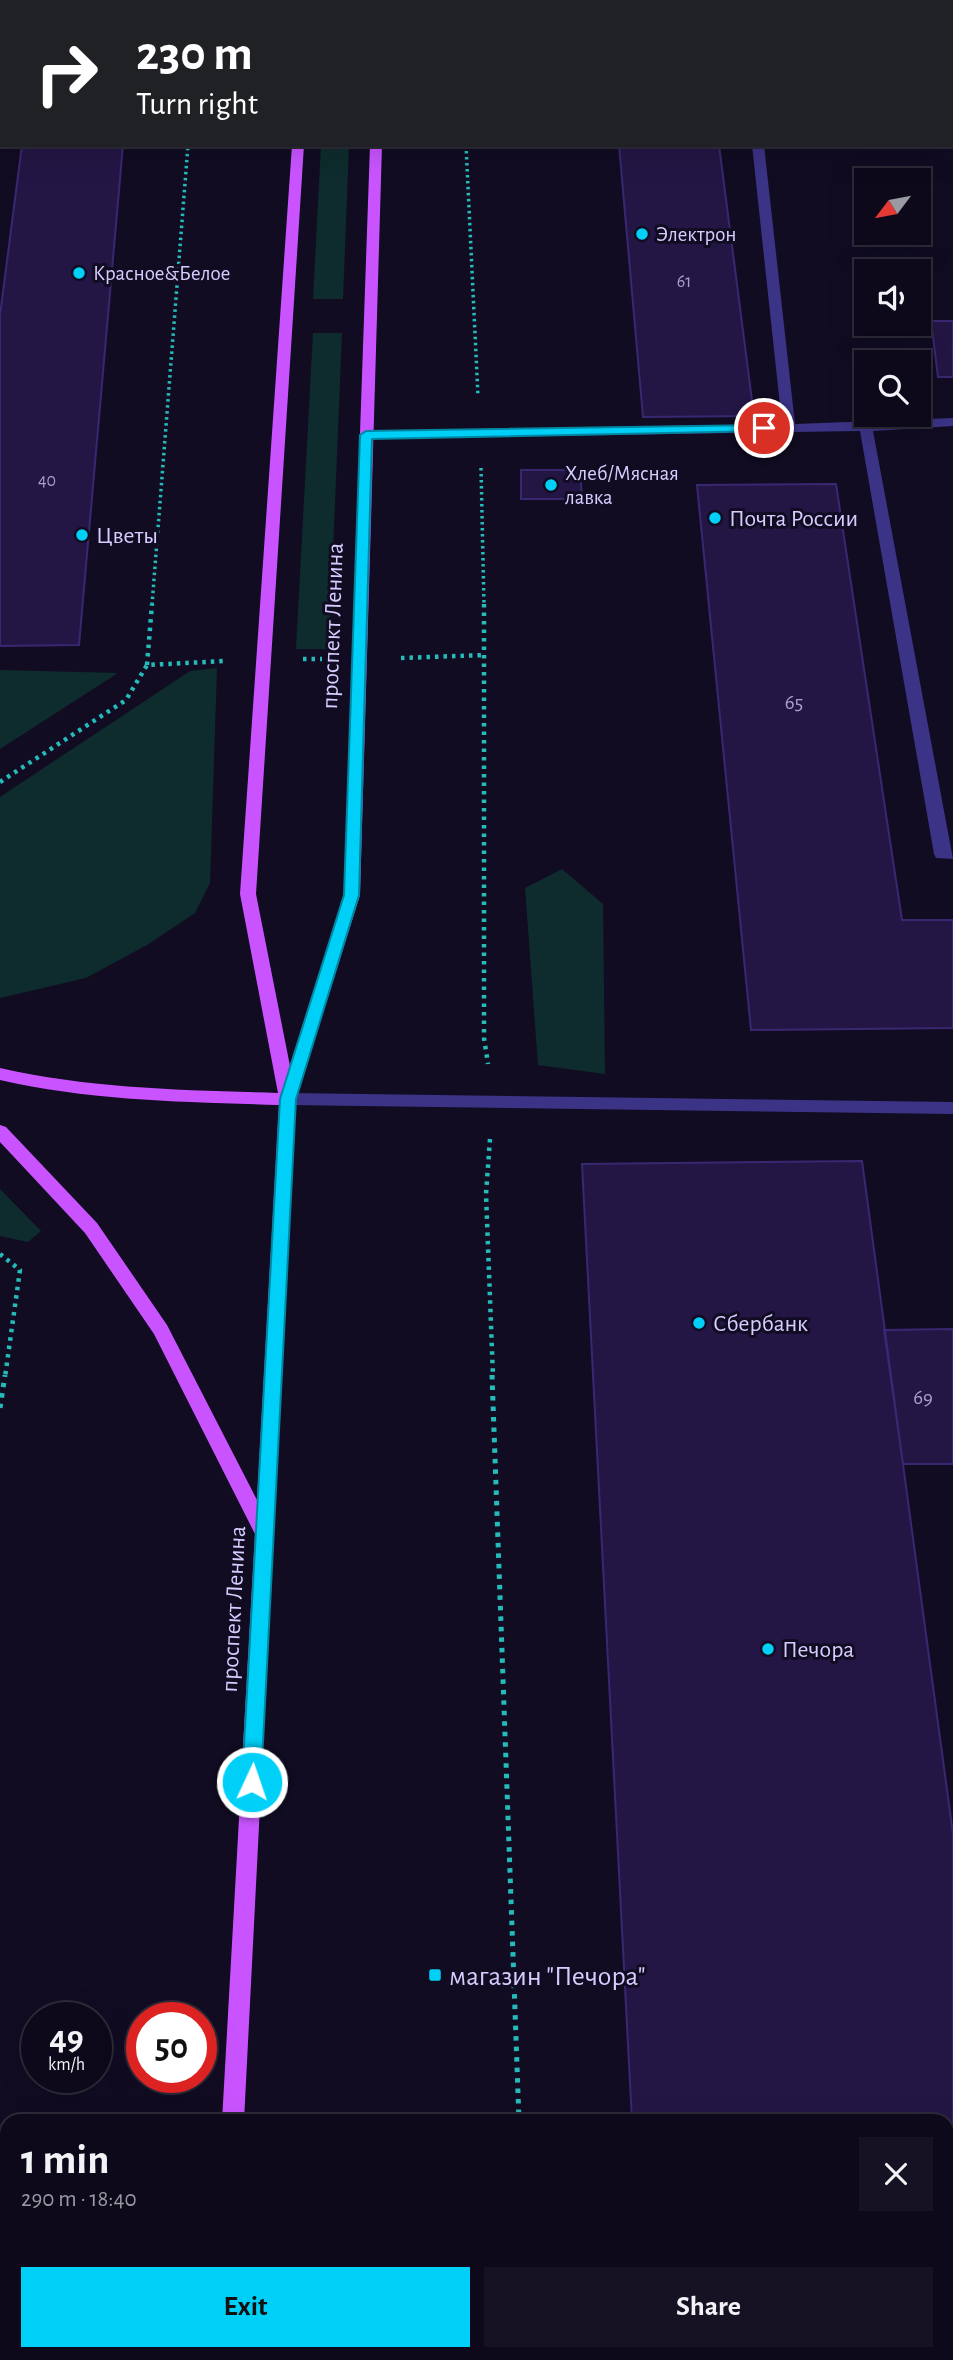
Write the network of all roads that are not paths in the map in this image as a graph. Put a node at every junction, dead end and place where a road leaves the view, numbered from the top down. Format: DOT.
graph roads {
  1 [pos="298,147"];
  2 [pos="376,147"];
  3 [pos="758,147"];
  4 [pos="953,422"];
  5 [pos="931,423"];
  6 [pos="866,427"];
  7 [pos="789,428"];
  8 [pos="366,435"];
  9 [pos="953,854"];
  10 [pos="0,1074"];
  11 [pos="288,1099"];
  12 [pos="953,1108"];
  13 [pos="0,1132"];
  14 [pos="265,1536"];
  15 [pos="233,2114"];
  1 -- 11 [label="main road, проспект Ленина"];
  2 -- 8 [label="main road, проспект Ленина"];
  3 -- 7 [label="lane"];
  4 -- 5 [label="lane"];
  6 -- 7 [label="lane"];
  6 -- 9 [label="lane"];
  7 -- 8 [label="lane"];
  8 -- 11 [label="main road, проспект Ленина"];
  10 -- 11 [label="main road"];
  11 -- 12 [label="lane"];
  11 -- 14 [label="main road, проспект Ленина"];
  13 -- 14 [label="main road"];
  14 -- 15 [label="main road, проспект Ленина"];
}
